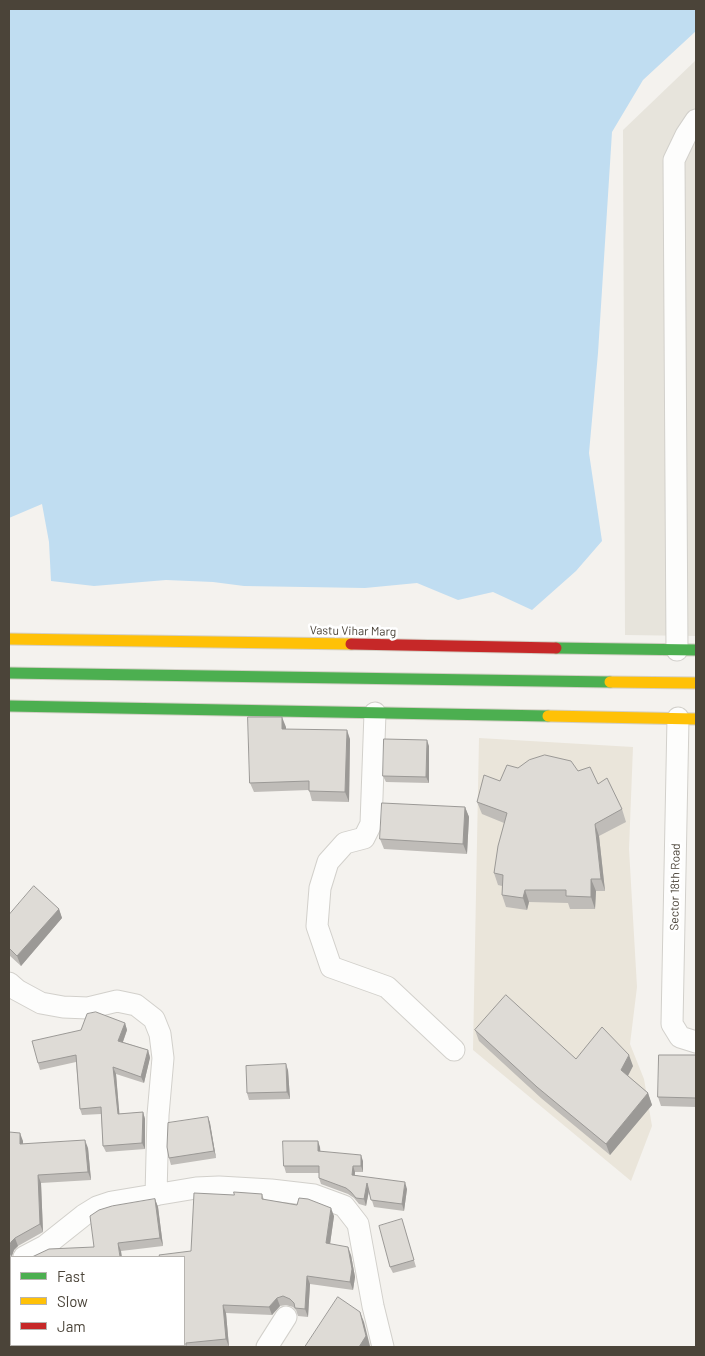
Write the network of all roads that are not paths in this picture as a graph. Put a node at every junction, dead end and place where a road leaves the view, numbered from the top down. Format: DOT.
graph roads {
  1 [pos="696,120"];
  2 [pos="9,639"];
  3 [pos="687,650"];
  4 [pos="9,673"];
  5 [pos="696,683"];
  6 [pos="9,706"];
  7 [pos="375,713"];
  8 [pos="687,718"];
  9 [pos="9,983"];
  10 [pos="696,1042"];
  11 [pos="454,1050"];
  12 [pos="156,1195"];
  13 [pos="26,1256"];
  14 [pos="286,1317"];
  15 [pos="267,1347"];
  16 [pos="383,1347"];
  1 -- 3 [label="street"];
  2 -- 3 [label="main road, Vastu Vihar Marg"];
  4 -- 5 [label="main road"];
  6 -- 7 [label="main road"];
  7 -- 8 [label="main road"];
  7 -- 11 [label="street"];
  8 -- 10 [label="street, Sector 18th Road"];
  9 -- 12 [label="street"];
  12 -- 13 [label="street"];
  12 -- 16 [label="street"];
  14 -- 15 [label="street"];
}
